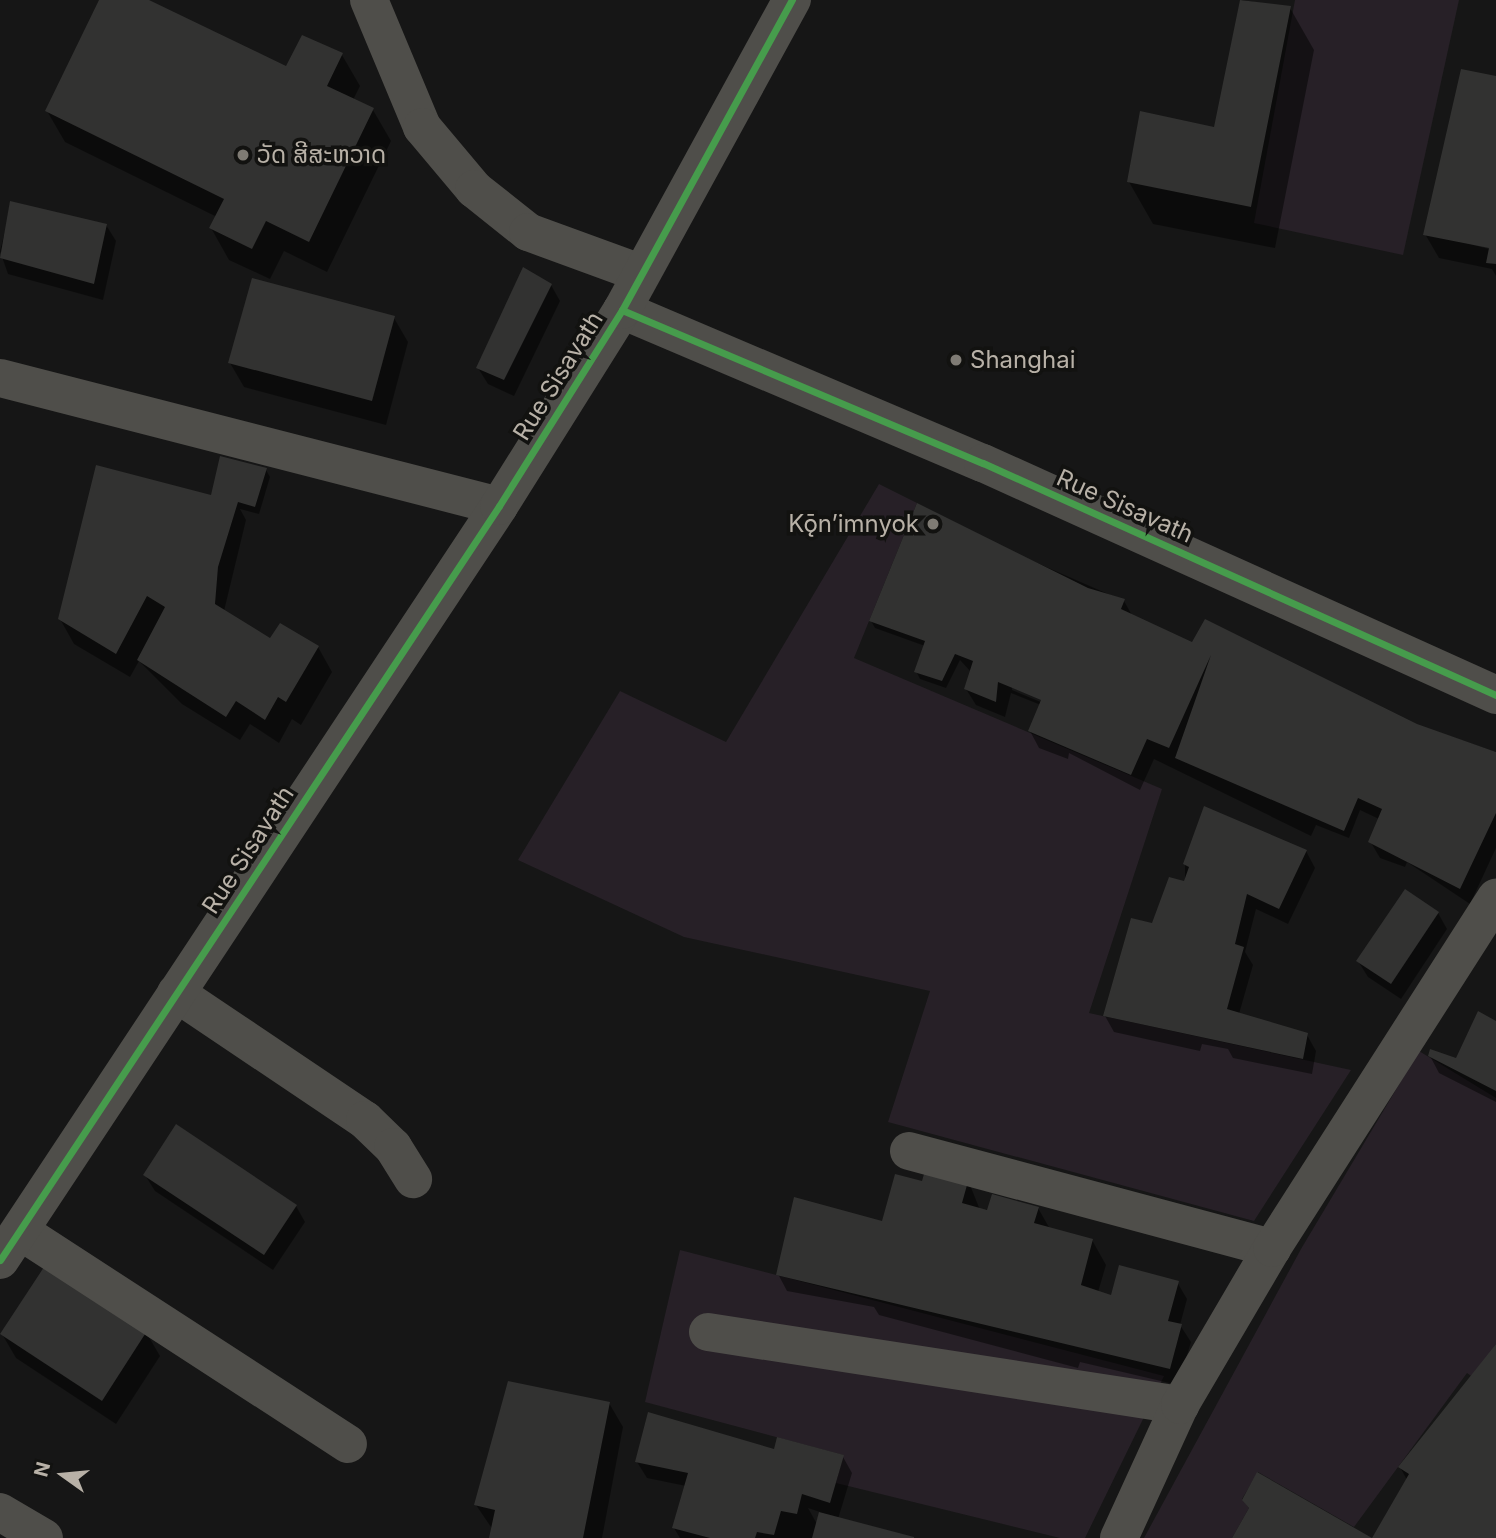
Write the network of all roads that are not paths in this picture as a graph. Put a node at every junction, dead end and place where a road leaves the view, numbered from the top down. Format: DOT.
graph roads {
  1 [pos="369,0"];
  2 [pos="792,0"];
  3 [pos="640,273"];
  4 [pos="622,310"];
  5 [pos="0,378"];
  6 [pos="499,506"];
  7 [pos="1496,695"];
  8 [pos="1496,898"];
  9 [pos="176,993"];
  10 [pos="909,1151"];
  11 [pos="413,1179"];
  12 [pos="10,1245"];
  13 [pos="1272,1248"];
  14 [pos="708,1332"];
  15 [pos="1180,1405"];
  16 [pos="348,1444"];
  17 [pos="0,1512"];
  18 [pos="44,1538"];
  19 [pos="1119,1538"];
  1 -- 3 [label="street"];
  2 -- 3 [label="street"];
  3 -- 4 [label="street"];
  4 -- 6 [label="street, Rue Sisavath"];
  4 -- 7 [label="street, Rue Sisavath"];
  5 -- 6 [label="street"];
  6 -- 9 [label="street, Rue Sisavath"];
  8 -- 13 [label="street"];
  9 -- 11 [label="street"];
  9 -- 12 [label="street, Rue Sisavath"];
  10 -- 13 [label="street"];
  12 -- 16 [label="street"];
  13 -- 15 [label="street"];
  14 -- 15 [label="street"];
  15 -- 19 [label="street"];
  17 -- 18 [label="street"];
}
